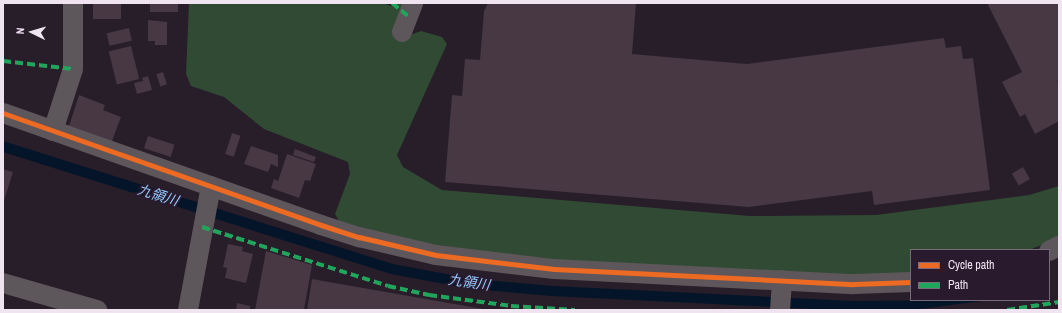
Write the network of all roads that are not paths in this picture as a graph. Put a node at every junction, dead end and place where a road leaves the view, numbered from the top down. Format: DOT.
graph roads {
  1 [pos="73,3"];
  2 [pos="413,3"];
  3 [pos="402,32"];
  4 [pos="3,113"];
  5 [pos="53,131"];
  6 [pos="207,203"];
  7 [pos="1059,246"];
  8 [pos="1050,250"];
  9 [pos="3,282"];
  10 [pos="910,282"];
  11 [pos="781,284"];
  12 [pos="96,310"];
  13 [pos="188,310"];
  14 [pos="780,310"];
  1 -- 5 [label="street"];
  2 -- 3 [label="street"];
  4 -- 5 [label="street"];
  5 -- 6 [label="street"];
  6 -- 11 [label="street"];
  6 -- 13 [label="street"];
  7 -- 8 [label="street"];
  9 -- 12 [label="street"];
  10 -- 11 [label="street"];
  11 -- 14 [label="street"];
}
